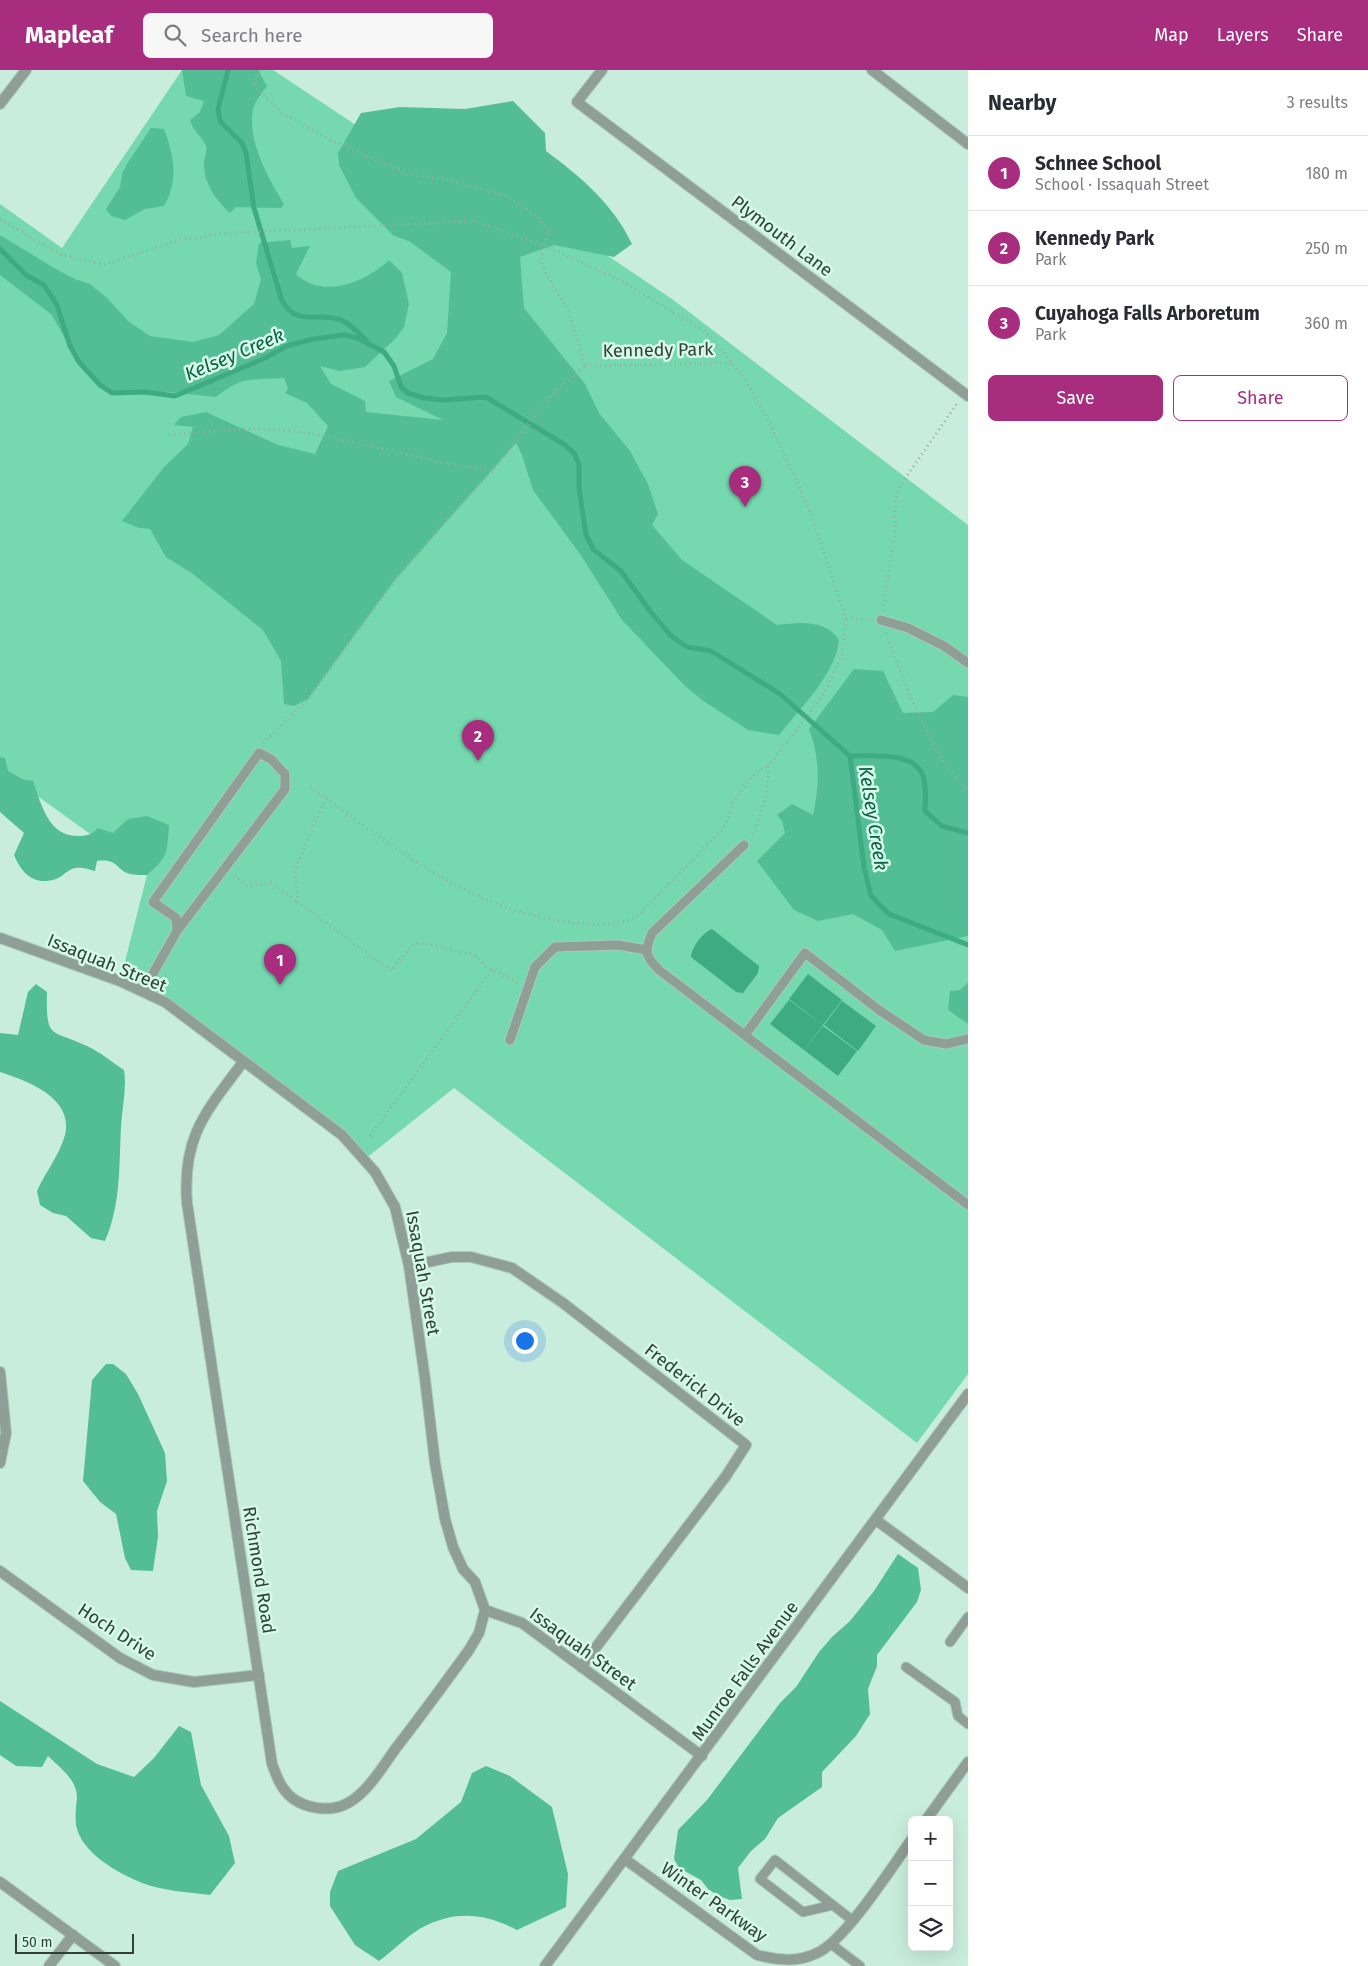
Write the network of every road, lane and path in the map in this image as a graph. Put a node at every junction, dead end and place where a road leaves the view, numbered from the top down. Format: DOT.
graph roads {
  1 [pos="26,70"];
  2 [pos="259,70"];
  3 [pos="602,70"];
  4 [pos="872,70"];
  5 [pos="0,104"];
  6 [pos="968,144"];
  7 [pos="0,219"];
  8 [pos="546,246"];
  9 [pos="732,363"];
  10 [pos="585,366"];
  11 [pos="966,395"];
  12 [pos="168,435"];
  13 [pos="493,471"];
  14 [pos="846,618"];
  15 [pos="881,620"];
  16 [pos="968,663"];
  17 [pos="259,753"];
  18 [pos="769,766"];
  19 [pos="310,787"];
  20 [pos="968,792"];
  21 [pos="326,798"];
  22 [pos="744,844"];
  23 [pos="228,884"];
  24 [pos="298,902"];
  25 [pos="177,931"];
  26 [pos="0,938"];
  27 [pos="647,950"];
  28 [pos="492,970"];
  29 [pos="528,987"];
  30 [pos="143,991"];
  31 [pos="745,1035"];
  32 [pos="968,1039"];
  33 [pos="510,1040"];
  34 [pos="243,1062"];
  35 [pos="370,1136"];
  36 [pos="968,1205"];
  37 [pos="409,1266"];
  38 [pos="0,1372"];
  39 [pos="968,1394"];
  40 [pos="0,1463"];
  41 [pos="876,1520"];
  42 [pos="0,1570"];
  43 [pos="968,1588"];
  44 [pos="485,1610"];
  45 [pos="968,1617"];
  46 [pos="950,1642"];
  47 [pos="581,1666"];
  48 [pos="906,1668"];
  49 [pos="259,1676"];
  50 [pos="968,1724"];
  51 [pos="702,1756"];
  52 [pos="968,1762"];
  53 [pos="929,1816"];
  54 [pos="908,1845"];
  55 [pos="626,1860"];
  56 [pos="0,1882"];
  57 [pos="833,1905"];
  58 [pos="852,1920"];
  59 [pos="73,1935"];
  60 [pos="831,1944"];
  61 [pos="50,1966"];
  62 [pos="115,1966"];
  63 [pos="545,1966"];
  64 [pos="860,1966"];
  1 -- 5 [label="street"];
  2 -- 8 [label="path"];
  3 -- 11 [label="street, Plymouth Lane"];
  4 -- 6 [label="street"];
  7 -- 8 [label="path"];
  8 -- 9 [label="path"];
  8 -- 10 [label="path"];
  9 -- 10 [label="path, Kennedy Park"];
  9 -- 14 [label="path"];
  10 -- 13 [label="path"];
  11 -- 15 [label="path"];
  12 -- 13 [label="path"];
  13 -- 17 [label="path"];
  14 -- 15 [label="path"];
  14 -- 18 [label="path"];
  15 -- 16 [label="lane"];
  15 -- 20 [label="path"];
  17 -- 25 [label="lane"];
  17 -- 25 [label="lane"];
  18 -- 21 [label="path"];
  18 -- 22 [label="path"];
  19 -- 21 [label="path"];
  21 -- 24 [label="path"];
  22 -- 27 [label="lane"];
  23 -- 24 [label="path"];
  24 -- 28 [label="path"];
  25 -- 30 [label="lane"];
  26 -- 30 [label="street, Issaquah Street"];
  27 -- 29 [label="lane"];
  27 -- 31 [label="lane"];
  28 -- 29 [label="path"];
  28 -- 35 [label="path"];
  29 -- 33 [label="lane"];
  30 -- 34 [label="street, Issaquah Street"];
  31 -- 32 [label="lane"];
  31 -- 36 [label="lane"];
  34 -- 37 [label="street, Issaquah Street"];
  34 -- 49 [label="street, Richmond Road"];
  37 -- 44 [label="street, Issaquah Street"];
  37 -- 47 [label="street, Frederick Drive"];
  38 -- 40 [label="street"];
  39 -- 41 [label="street, Munroe Falls Avenue"];
  41 -- 43 [label="street"];
  41 -- 51 [label="street, Munroe Falls Avenue"];
  42 -- 49 [label="street, Hoch Drive"];
  44 -- 47 [label="street, Issaquah Street"];
  44 -- 49 [label="street, Richmond Road"];
  45 -- 46 [label="lane"];
  47 -- 51 [label="street, Issaquah Street"];
  48 -- 50 [label="lane"];
  51 -- 55 [label="street, Munroe Falls Avenue"];
  52 -- 53 [label="street"];
  54 -- 58 [label="street, Winter Parkway"];
  55 -- 60 [label="street, Winter Parkway"];
  55 -- 63 [label="street, Munroe Falls Avenue"];
  56 -- 59 [label="street"];
  57 -- 57 [label="lane"];
  57 -- 58 [label="lane"];
  58 -- 60 [label="street, Winter Parkway"];
  59 -- 61 [label="street"];
  59 -- 62 [label="street"];
  60 -- 64 [label="lane"];
}
